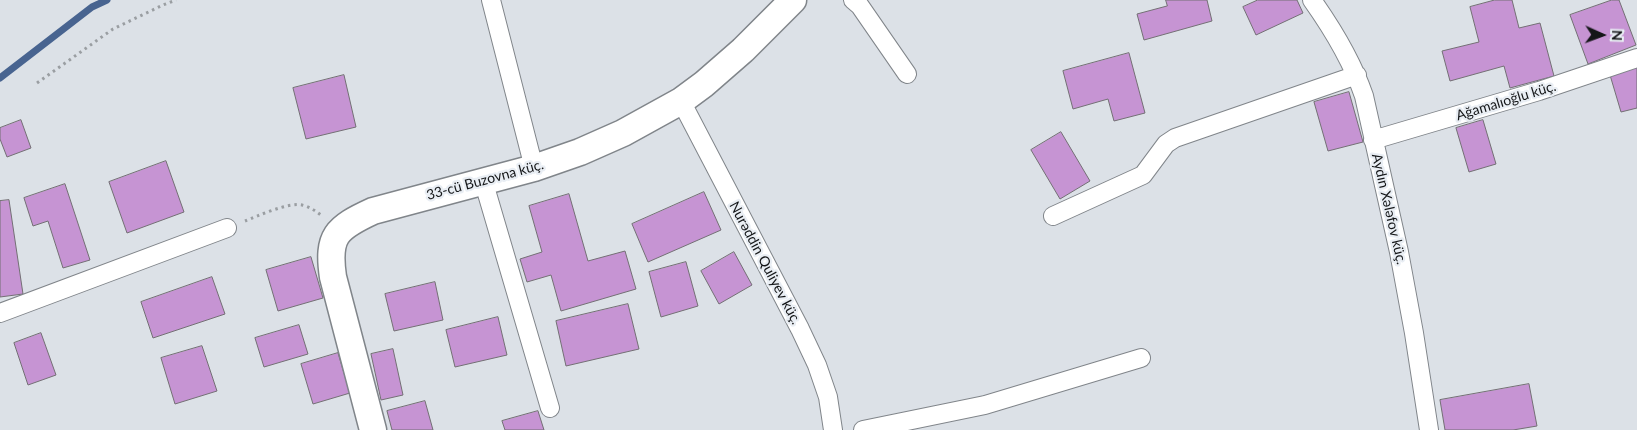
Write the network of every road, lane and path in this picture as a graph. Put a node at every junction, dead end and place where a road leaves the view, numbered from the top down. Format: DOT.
graph roads {
  1 [pos="176,0"];
  2 [pos="491,0"];
  3 [pos="793,0"];
  4 [pos="853,0"];
  5 [pos="1312,0"];
  6 [pos="1637,58"];
  7 [pos="907,74"];
  8 [pos="1357,75"];
  9 [pos="37,84"];
  10 [pos="681,101"];
  11 [pos="1373,140"];
  12 [pos="534,168"];
  13 [pos="483,180"];
  14 [pos="1052,216"];
  15 [pos="226,228"];
  16 [pos="340,231"];
  17 [pos="0,313"];
  18 [pos="1141,358"];
  19 [pos="550,408"];
  20 [pos="373,430"];
  21 [pos="833,430"];
  22 [pos="863,430"];
  23 [pos="1428,430"];
  1 -- 9 [label="path"];
  2 -- 12 [label="street"];
  3 -- 10 [label="street, 33-cü Buzovna küç."];
  4 -- 7 [label="street"];
  5 -- 8 [label="street, Aydın Xələfov küç."];
  6 -- 11 [label="street, Ağamalıoğlu küç."];
  8 -- 11 [label="street, Aydın Xələfov küç."];
  8 -- 14 [label="street"];
  10 -- 12 [label="street, 33-cü Buzovna küç."];
  10 -- 21 [label="street, Nurəddin Quliyev küç."];
  11 -- 23 [label="street, Aydın Xələfov küç."];
  12 -- 13 [label="street, 33-cü Buzovna küç."];
  13 -- 16 [label="street, 33-cü Buzovna küç."];
  13 -- 19 [label="street"];
  15 -- 16 [label="path"];
  15 -- 17 [label="street"];
  16 -- 20 [label="street"];
  18 -- 22 [label="street"];
}
